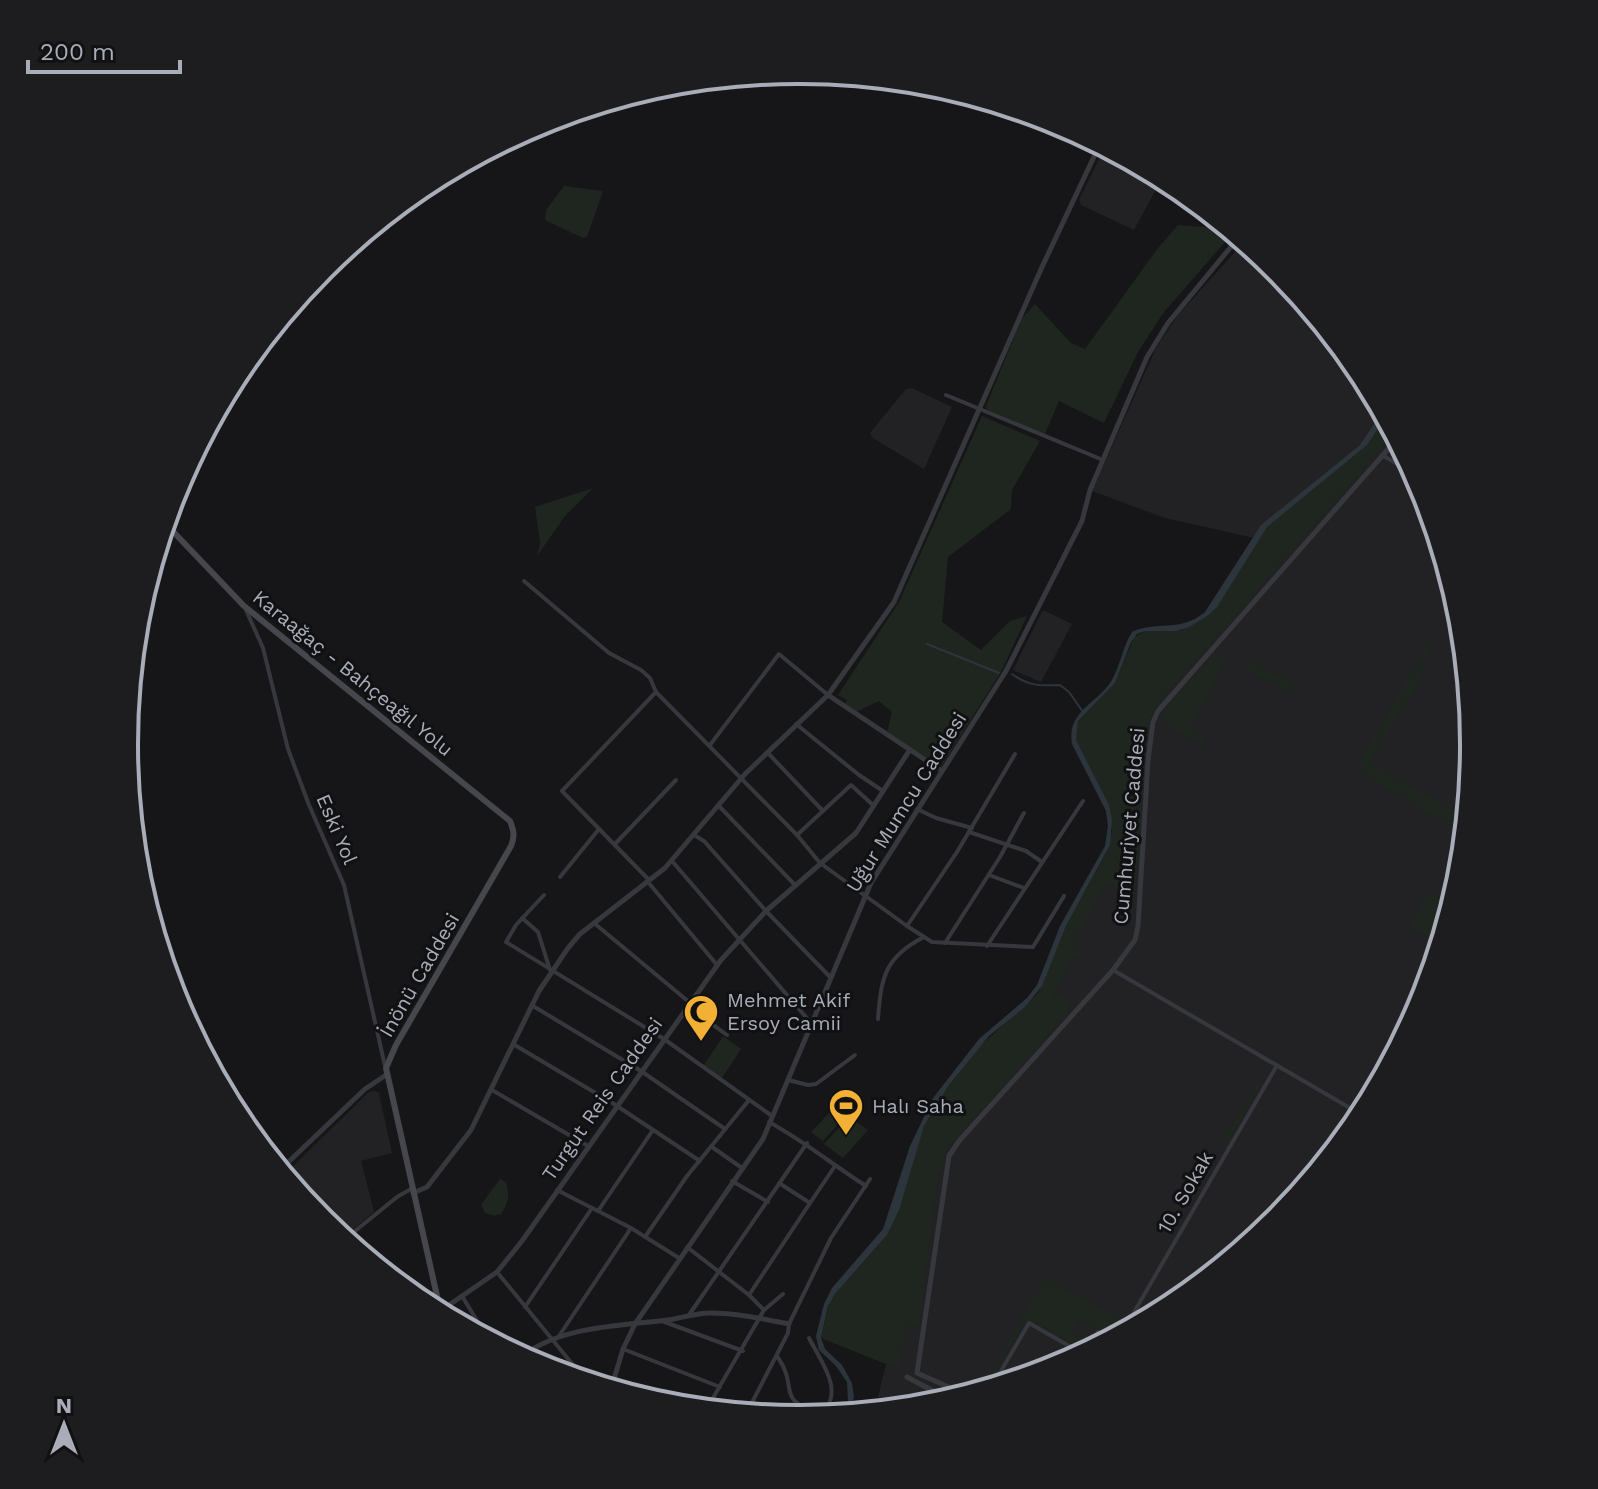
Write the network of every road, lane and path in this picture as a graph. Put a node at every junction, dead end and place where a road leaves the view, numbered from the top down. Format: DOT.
graph roads {
  1 [pos="1095,154"];
  2 [pos="1232,246"];
  3 [pos="946,395"];
  4 [pos="978,409"];
  5 [pos="1389,448"];
  6 [pos="1382,455"];
  7 [pos="1103,460"];
  8 [pos="1396,464"];
  9 [pos="174,532"];
  10 [pos="524,581"];
  11 [pos="244,606"];
  12 [pos="656,692"];
  13 [pos="828,695"];
  14 [pos="796,724"];
  15 [pos="709,746"];
  16 [pos="909,751"];
  17 [pos="767,752"];
  18 [pos="1015,754"];
  19 [pos="942,771"];
  20 [pos="741,778"];
  21 [pos="676,780"];
  22 [pos="883,791"];
  23 [pos="1083,801"];
  24 [pos="718,805"];
  25 [pos="874,806"];
  26 [pos="917,809"];
  27 [pos="823,811"];
  28 [pos="1024,813"];
  29 [pos="599,828"];
  30 [pos="970,830"];
  31 [pos="694,835"];
  32 [pos="797,835"];
  33 [pos="1006,843"];
  34 [pos="615,844"];
  35 [pos="511,846"];
  36 [pos="672,861"];
  37 [pos="1042,862"];
  38 [pos="820,863"];
  39 [pos="989,875"];
  40 [pos="560,877"];
  41 [pos="649,882"];
  42 [pos="795,885"];
  43 [pos="1025,888"];
  44 [pos="866,894"];
  45 [pos="544,895"];
  46 [pos="1064,896"];
  47 [pos="766,911"];
  48 [pos="522,918"];
  49 [pos="594,923"];
  50 [pos="907,926"];
  51 [pos="924,937"];
  52 [pos="740,939"];
  53 [pos="945,943"];
  54 [pos="987,946"];
  55 [pos="717,965"];
  56 [pos="1113,970"];
  57 [pos="551,972"];
  58 [pos="831,978"];
  59 [pos="688,1004"];
  60 [pos="533,1006"];
  61 [pos="878,1019"];
  62 [pos="812,1024"];
  63 [pos="727,1035"];
  64 [pos="664,1039"];
  65 [pos="513,1044"];
  66 [pos="855,1055"];
  67 [pos="1276,1067"];
  68 [pos="641,1071"];
  69 [pos="386,1072"];
  70 [pos="788,1080"];
  71 [pos="492,1090"];
  72 [pos="749,1100"];
  73 [pos="617,1105"];
  74 [pos="1350,1108"];
  75 [pos="771,1119"];
  76 [pos="725,1129"];
  77 [pos="653,1130"];
  78 [pos="807,1143"];
  79 [pos="588,1146"];
  80 [pos="712,1147"];
  81 [pos="700,1161"];
  82 [pos="288,1163"];
  83 [pos="835,1166"];
  84 [pos="742,1168"];
  85 [pos="870,1179"];
  86 [pos="732,1181"];
  87 [pos="779,1183"];
  88 [pos="866,1186"];
  89 [pos="557,1190"];
  90 [pos="412,1191"];
  91 [pos="768,1202"];
  92 [pos="810,1203"];
  93 [pos="595,1209"];
  94 [pos="631,1228"];
  95 [pos="354,1232"];
  96 [pos="645,1237"];
  97 [pos="687,1247"];
  98 [pos="679,1258"];
  99 [pos="719,1270"];
  100 [pos="497,1272"];
  101 [pos="783,1294"];
  102 [pos="749,1295"];
  103 [pos="462,1296"];
  104 [pos="437,1297"];
  105 [pos="451,1306"];
  106 [pos="525,1307"];
  107 [pos="764,1310"];
  108 [pos="689,1315"];
  109 [pos="1133,1315"];
  110 [pos="759,1319"];
  111 [pos="477,1321"];
  112 [pos="660,1321"];
  113 [pos="635,1324"];
  114 [pos="789,1324"];
  115 [pos="558,1338"];
  116 [pos="809,1338"];
  117 [pos="551,1341"];
  118 [pos="1072,1346"];
  119 [pos="623,1349"];
  120 [pos="535,1350"];
  121 [pos="743,1351"];
  122 [pos="777,1356"];
  123 [pos="571,1364"];
  124 [pos="1000,1373"];
  125 [pos="907,1377"];
  126 [pos="615,1378"];
  127 [pos="720,1387"];
  128 [pos="949,1387"];
  129 [pos="933,1391"];
  130 [pos="713,1399"];
  131 [pos="752,1403"];
  132 [pos="829,1404"];
  133 [pos="798,1405"];
  1 -- 4 [label="street"];
  2 -- 7 [label="street, Uğur Mumcu Caddesi"];
  3 -- 4 [label="street"];
  4 -- 7 [label="street"];
  4 -- 13 [label="street"];
  5 -- 6 [label="street, Cumhuriyet Caddesi"];
  6 -- 8 [label="street"];
  6 -- 56 [label="street, Cumhuriyet Caddesi"];
  7 -- 19 [label="street, Uğur Mumcu Caddesi"];
  9 -- 11 [label="main road, Karaağaç - Bahçeağıl Yolu"];
  10 -- 12 [label="street"];
  11 -- 35 [label="main road, Karaağaç - Bahçeağıl Yolu"];
  11 -- 69 [label="street, Eski Yol"];
  12 -- 15 [label="street"];
  12 -- 29 [label="street"];
  13 -- 14 [label="street"];
  13 -- 15 [label="street"];
  13 -- 16 [label="street"];
  14 -- 17 [label="street"];
  14 -- 22 [label="street"];
  15 -- 20 [label="street"];
  16 -- 19 [label="street"];
  16 -- 22 [label="street, Turgut Reis Caddesi"];
  17 -- 20 [label="street"];
  17 -- 27 [label="street"];
  18 -- 30 [label="street"];
  19 -- 26 [label="street, Uğur Mumcu Caddesi"];
  20 -- 24 [label="street"];
  20 -- 32 [label="street"];
  21 -- 34 [label="street"];
  22 -- 25 [label="street, Turgut Reis Caddesi"];
  23 -- 37 [label="street"];
  24 -- 31 [label="street"];
  24 -- 42 [label="street"];
  25 -- 27 [label="street"];
  25 -- 38 [label="street, Turgut Reis Caddesi"];
  26 -- 30 [label="street"];
  26 -- 44 [label="street, Uğur Mumcu Caddesi"];
  27 -- 32 [label="street"];
  28 -- 33 [label="street"];
  29 -- 34 [label="street"];
  29 -- 40 [label="street"];
  30 -- 33 [label="street"];
  30 -- 50 [label="street"];
  31 -- 36 [label="street"];
  31 -- 47 [label="street"];
  32 -- 38 [label="street"];
  33 -- 37 [label="street"];
  33 -- 39 [label="street"];
  34 -- 41 [label="street"];
  35 -- 69 [label="main road, İnönü Caddesi"];
  36 -- 41 [label="street"];
  36 -- 52 [label="street"];
  37 -- 43 [label="street"];
  38 -- 42 [label="street, Turgut Reis Caddesi"];
  38 -- 44 [label="street"];
  39 -- 43 [label="street"];
  39 -- 53 [label="street"];
  41 -- 49 [label="street"];
  41 -- 55 [label="street"];
  42 -- 47 [label="street, Turgut Reis Caddesi"];
  43 -- 54 [label="street"];
  44 -- 50 [label="street"];
  44 -- 58 [label="street, Uğur Mumcu Caddesi"];
  45 -- 48 [label="street"];
  46 -- 54 [label="street"];
  47 -- 52 [label="street, Turgut Reis Caddesi"];
  47 -- 58 [label="street"];
  48 -- 57 [label="street"];
  48 -- 57 [label="street"];
  49 -- 57 [label="street"];
  49 -- 59 [label="street"];
  50 -- 51 [label="street"];
  51 -- 53 [label="street"];
  51 -- 61 [label="street"];
  52 -- 55 [label="street, Turgut Reis Caddesi"];
  52 -- 62 [label="street"];
  53 -- 54 [label="street"];
  55 -- 59 [label="street, Turgut Reis Caddesi"];
  56 -- 67 [label="street"];
  56 -- 128 [label="street, Cumhuriyet Caddesi"];
  57 -- 60 [label="street"];
  57 -- 64 [label="street"];
  58 -- 62 [label="street, Uğur Mumcu Caddesi"];
  59 -- 63 [label="street"];
  59 -- 64 [label="street, Turgut Reis Caddesi"];
  60 -- 65 [label="street"];
  60 -- 68 [label="street"];
  62 -- 70 [label="street, Uğur Mumcu Caddesi"];
  64 -- 68 [label="street, Turgut Reis Caddesi"];
  64 -- 72 [label="street"];
  65 -- 71 [label="street"];
  65 -- 73 [label="street"];
  66 -- 70 [label="street"];
  67 -- 74 [label="street"];
  67 -- 109 [label="street, 10. Sokak"];
  68 -- 73 [label="street, Turgut Reis Caddesi"];
  68 -- 76 [label="street"];
  69 -- 82 [label="street"];
  69 -- 90 [label="main road"];
  70 -- 75 [label="street, Uğur Mumcu Caddesi"];
  71 -- 79 [label="street"];
  71 -- 90 [label="street"];
  72 -- 75 [label="street"];
  72 -- 76 [label="street"];
  73 -- 77 [label="street"];
  73 -- 79 [label="street, Turgut Reis Caddesi"];
  75 -- 78 [label="street"];
  75 -- 84 [label="street, Uğur Mumcu Caddesi"];
  76 -- 80 [label="street"];
  77 -- 81 [label="street"];
  77 -- 93 [label="street"];
  78 -- 83 [label="street"];
  78 -- 87 [label="street"];
  79 -- 89 [label="street, Turgut Reis Caddesi"];
  80 -- 81 [label="street"];
  80 -- 84 [label="street"];
  81 -- 96 [label="street"];
  83 -- 88 [label="street"];
  83 -- 92 [label="street"];
  84 -- 86 [label="street, Uğur Mumcu Caddesi"];
  85 -- 88 [label="street"];
  86 -- 91 [label="street"];
  86 -- 97 [label="street, Uğur Mumcu Caddesi"];
  87 -- 91 [label="street"];
  87 -- 92 [label="street"];
  88 -- 114 [label="street"];
  89 -- 93 [label="street"];
  89 -- 100 [label="street, Turgut Reis Caddesi"];
  90 -- 95 [label="street"];
  90 -- 104 [label="main road"];
  91 -- 99 [label="street"];
  92 -- 102 [label="street"];
  93 -- 94 [label="street"];
  93 -- 106 [label="street"];
  94 -- 96 [label="street"];
  94 -- 115 [label="street"];
  96 -- 98 [label="street"];
  97 -- 98 [label="street, Uğur Mumcu Caddesi"];
  97 -- 99 [label="street"];
  98 -- 113 [label="street, Uğur Mumcu Caddesi"];
  99 -- 102 [label="street"];
  99 -- 108 [label="street"];
  100 -- 103 [label="street, Turgut Reis Caddesi"];
  100 -- 106 [label="street"];
  101 -- 107 [label="street"];
  102 -- 107 [label="street"];
  103 -- 105 [label="street, Turgut Reis Caddesi"];
  103 -- 111 [label="street"];
  106 -- 117 [label="street"];
  107 -- 110 [label="street"];
  108 -- 110 [label="street"];
  108 -- 112 [label="street"];
  110 -- 114 [label="street"];
  110 -- 121 [label="street"];
  112 -- 113 [label="street"];
  112 -- 121 [label="street"];
  113 -- 115 [label="street"];
  113 -- 119 [label="street, Uğur Mumcu Caddesi"];
  114 -- 122 [label="street"];
  115 -- 117 [label="street"];
  116 -- 132 [label="street"];
  117 -- 120 [label="street"];
  117 -- 123 [label="street"];
  118 -- 124 [label="street"];
  119 -- 126 [label="street, Uğur Mumcu Caddesi"];
  119 -- 127 [label="street"];
  121 -- 127 [label="street"];
  122 -- 131 [label="street"];
  122 -- 133 [label="street"];
  125 -- 129 [label="street"];
  127 -- 130 [label="street"];
}
